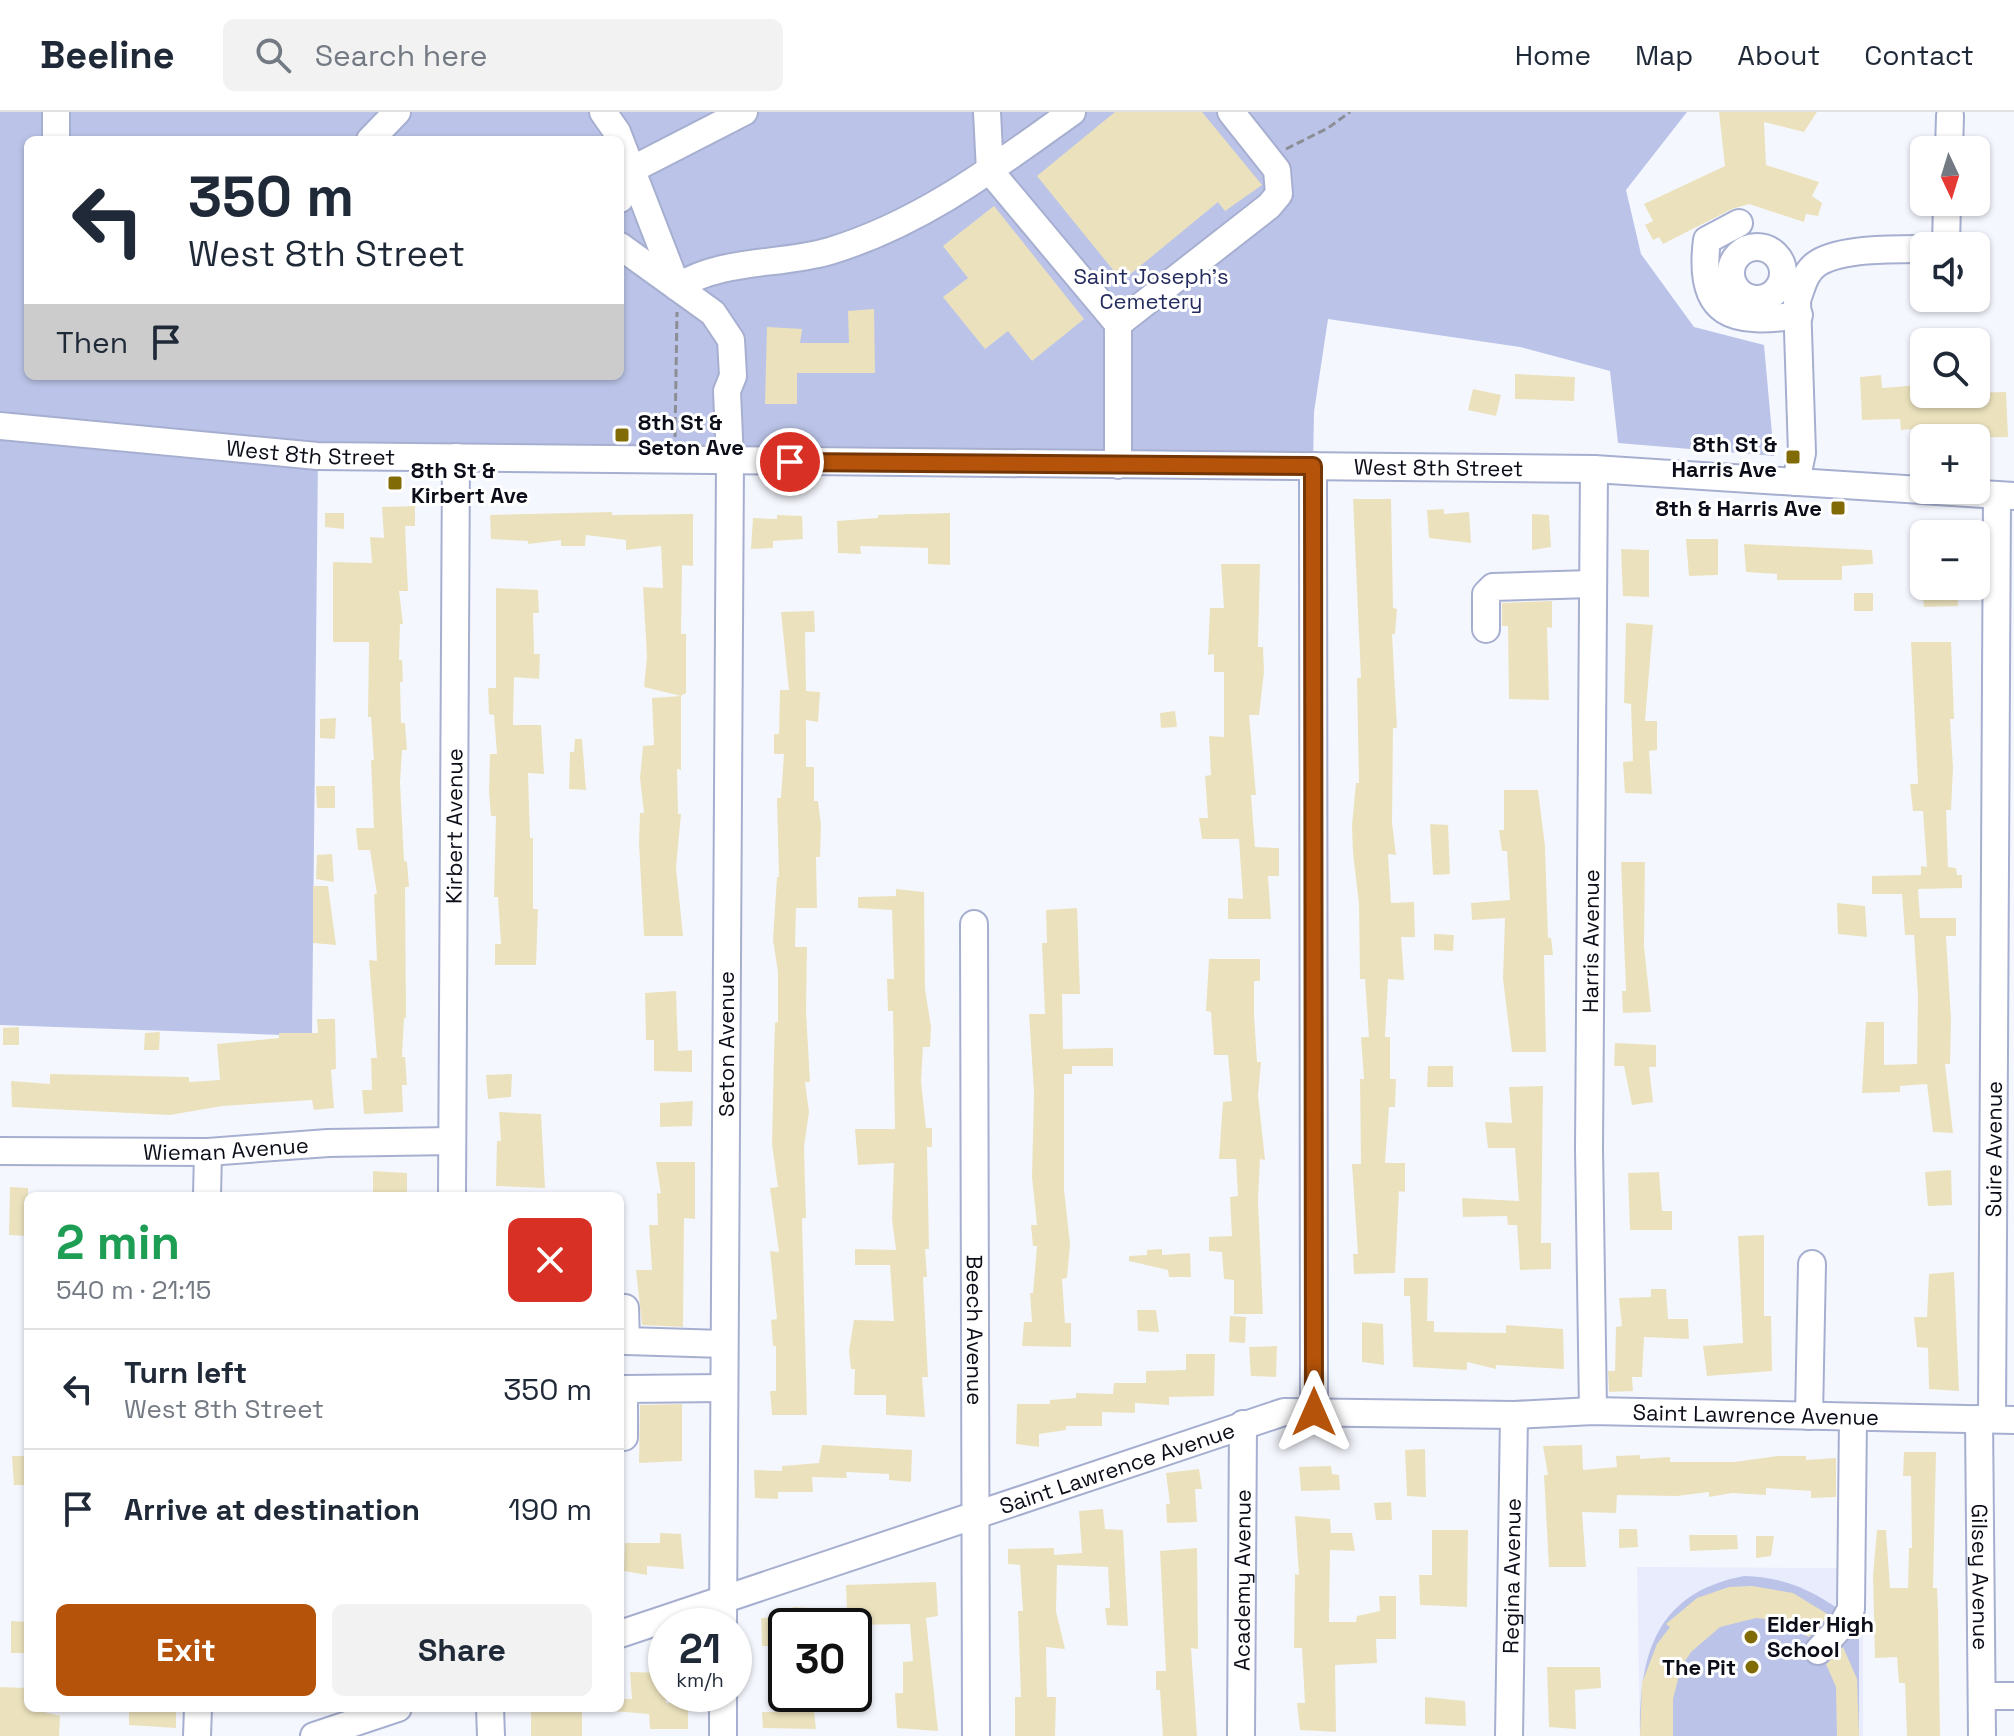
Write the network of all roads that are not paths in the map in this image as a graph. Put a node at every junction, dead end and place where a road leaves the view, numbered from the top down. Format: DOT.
graph roads {
  1 [pos="56,112"];
  2 [pos="397,112"];
  3 [pos="603,112"];
  4 [pos="744,112"];
  5 [pos="987,112"];
  6 [pos="1072,112"];
  7 [pos="1231,112"];
  8 [pos="1950,116"];
  9 [pos="56,136"];
  10 [pos="374,136"];
  11 [pos="618,136"];
  12 [pos="1949,136"];
  13 [pos="624,151"];
  14 [pos="631,170"];
  15 [pos="990,171"];
  16 [pos="624,188"];
  17 [pos="1739,223"];
  18 [pos="624,249"];
  19 [pos="1910,249"];
  20 [pos="677,287"];
  21 [pos="1792,299"];
  22 [pos="1118,324"];
  23 [pos="0,426"];
  24 [pos="456,457"];
  25 [pos="730,461"];
  26 [pos="1118,465"];
  27 [pos="1313,466"];
  28 [pos="1594,469"];
  29 [pos="1796,482"];
  30 [pos="2006,496"];
  31 [pos="1592,584"];
  32 [pos="1486,629"];
  33 [pos="974,924"];
  34 [pos="452,1141"];
  35 [pos="0,1151"];
  36 [pos="208,1152"];
  37 [pos="207,1192"];
  38 [pos="452,1192"];
  39 [pos="1812,1264"];
  40 [pos="625,1308"];
  41 [pos="724,1344"];
  42 [pos="724,1388"];
  43 [pos="1593,1411"];
  44 [pos="1314,1412"];
  45 [pos="1514,1415"];
  46 [pos="1809,1416"];
  47 [pos="1853,1417"];
  48 [pos="1995,1419"];
  49 [pos="1243,1424"];
  50 [pos="624,1437"];
  51 [pos="976,1513"];
  52 [pos="723,1600"];
  53 [pos="723,1608"];
  54 [pos="624,1633"];
  55 [pos="1818,1651"];
  56 [pos="1982,1696"];
  57 [pos="2014,1696"];
  58 [pos="198,1712"];
  59 [pos="386,1712"];
  60 [pos="490,1712"];
  61 [pos="723,1712"];
  62 [pos="197,1736"];
  63 [pos="314,1736"];
  64 [pos="491,1736"];
  65 [pos="723,1736"];
  66 [pos="976,1736"];
  67 [pos="1241,1736"];
  68 [pos="1509,1736"];
  69 [pos="1982,1736"];
  1 -- 9 [label="street"];
  2 -- 10 [label="street"];
  3 -- 11 [label="street"];
  4 -- 14 [label="street"];
  5 -- 15 [label="street"];
  6 -- 15 [label="street"];
  7 -- 22 [label="street"];
  8 -- 12 [label="street"];
  13 -- 14 [label="street"];
  14 -- 16 [label="street"];
  14 -- 20 [label="street"];
  15 -- 20 [label="street"];
  15 -- 22 [label="street"];
  17 -- 21 [label="street"];
  18 -- 20 [label="street"];
  19 -- 21 [label="street"];
  20 -- 25 [label="street, Seton Avenue"];
  21 -- 29 [label="street"];
  22 -- 26 [label="street"];
  23 -- 24 [label="street, West 8th Street"];
  24 -- 25 [label="street, West 8th Street"];
  24 -- 34 [label="street, Kirbert Avenue"];
  25 -- 26 [label="street, West 8th Street"];
  25 -- 41 [label="street, Seton Avenue"];
  26 -- 27 [label="street, West 8th Street"];
  27 -- 28 [label="street, West 8th Street"];
  27 -- 44 [label="street"];
  28 -- 29 [label="street, West 8th Street"];
  28 -- 31 [label="street, Harris Avenue"];
  29 -- 30 [label="street, West 8th Street"];
  30 -- 48 [label="street, Suire Avenue"];
  31 -- 32 [label="street"];
  31 -- 43 [label="street, Harris Avenue"];
  33 -- 51 [label="street, Beech Avenue"];
  34 -- 36 [label="street, Wieman Avenue"];
  34 -- 38 [label="street, Kirbert Avenue"];
  35 -- 36 [label="street, Wieman Avenue"];
  36 -- 37 [label="street"];
  39 -- 46 [label="street"];
  40 -- 41 [label="street"];
  41 -- 42 [label="street, Seton Avenue"];
  42 -- 50 [label="street"];
  42 -- 52 [label="street, Seton Avenue"];
  43 -- 45 [label="street, Saint Lawrence Avenue"];
  43 -- 46 [label="street, Saint Lawrence Avenue"];
  44 -- 45 [label="street, Saint Lawrence Avenue"];
  44 -- 49 [label="street, Saint Lawrence Avenue"];
  45 -- 68 [label="street, Regina Avenue"];
  46 -- 47 [label="street, Saint Lawrence Avenue"];
  47 -- 48 [label="street, Saint Lawrence Avenue"];
  47 -- 55 [label="street"];
  48 -- 56 [label="street, Gilsey Avenue"];
  49 -- 51 [label="street, Saint Lawrence Avenue"];
  49 -- 67 [label="street, Academy Avenue"];
  51 -- 52 [label="street, Saint Lawrence Avenue"];
  51 -- 66 [label="street, Beech Avenue"];
  52 -- 53 [label="street, Seton Avenue"];
  52 -- 54 [label="street, Saint Lawrence Avenue"];
  56 -- 57 [label="street"];
  56 -- 69 [label="street, Gilsey Avenue"];
  58 -- 62 [label="street"];
  59 -- 63 [label="street"];
  60 -- 64 [label="street"];
  61 -- 65 [label="street"];
}
